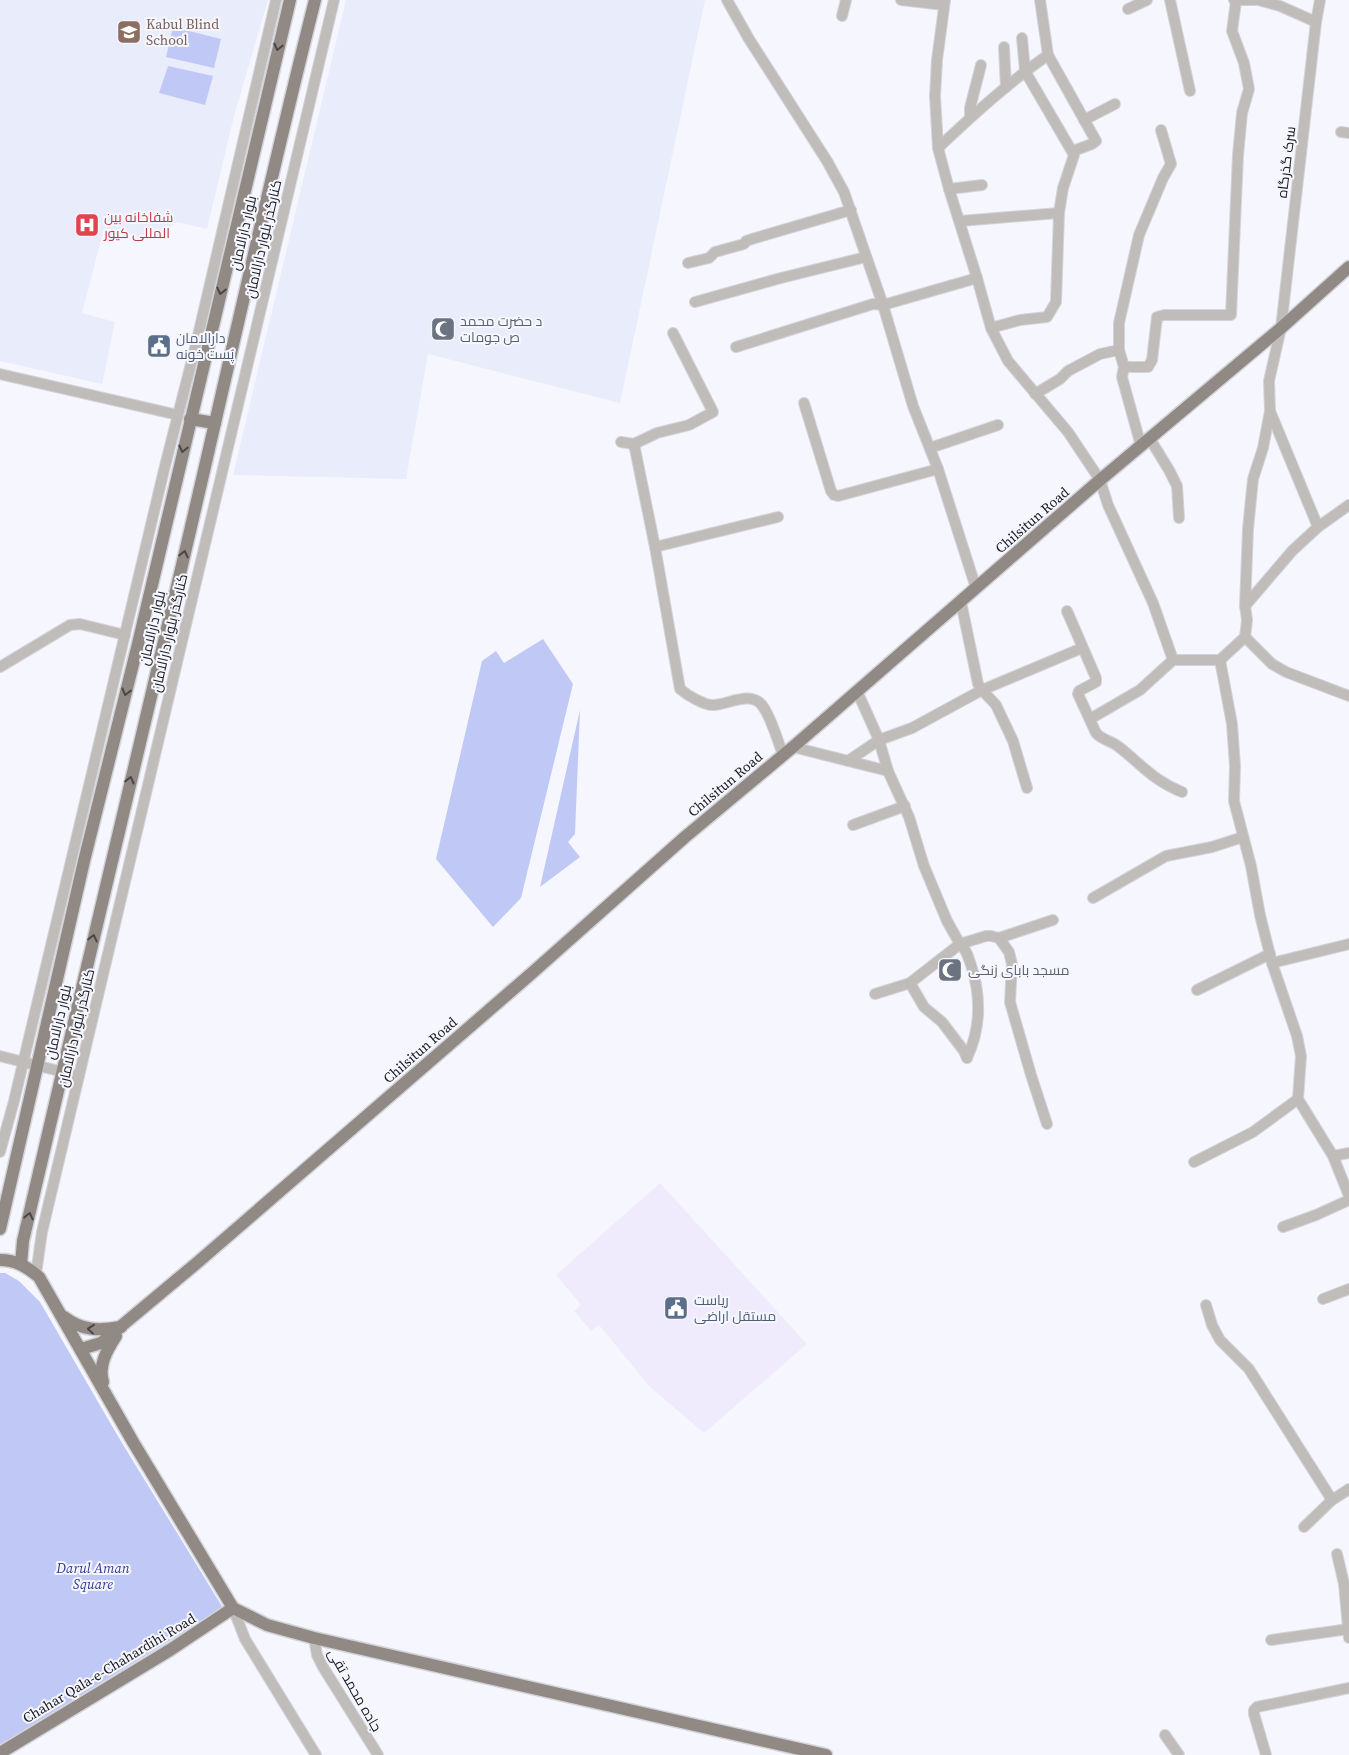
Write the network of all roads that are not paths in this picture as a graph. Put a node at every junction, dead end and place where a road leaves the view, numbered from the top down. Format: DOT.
graph roads {
  1 [pos="276,0"];
  2 [pos="290,0"];
  3 [pos="315,0"];
  4 [pos="334,0"];
  5 [pos="727,0"];
  6 [pos="846,0"];
  7 [pos="901,0"];
  8 [pos="1040,0"];
  9 [pos="1147,0"];
  10 [pos="1170,0"];
  11 [pos="1235,0"];
  12 [pos="1256,0"];
  13 [pos="1320,0"];
  14 [pos="944,3"];
  15 [pos="1280,3"];
  16 [pos="1128,9"];
  17 [pos="842,16"];
  18 [pos="1316,22"];
  19 [pos="1022,38"];
  20 [pos="1004,47"];
  21 [pos="1048,55"];
  22 [pos="982,65"];
  23 [pos="1025,71"];
  24 [pos="1006,87"];
  25 [pos="1190,91"];
  26 [pos="1115,104"];
  27 [pos="970,118"];
  28 [pos="1084,120"];
  29 [pos="1161,130"];
  30 [pos="938,148"];
  31 [pos="1073,151"];
  32 [pos="982,185"];
  33 [pos="949,189"];
  34 [pos="851,210"];
  35 [pos="1059,212"];
  36 [pos="960,221"];
  37 [pos="866,257"];
  38 [pos="688,264"];
  39 [pos="1349,267"];
  40 [pos="977,278"];
  41 [pos="695,302"];
  42 [pos="884,305"];
  43 [pos="990,328"];
  44 [pos="1280,328"];
  45 [pos="673,333"];
  46 [pos="736,347"];
  47 [pos="1119,350"];
  48 [pos="1124,367"];
  49 [pos="0,374"];
  50 [pos="1035,394"];
  51 [pos="804,403"];
  52 [pos="237,406"];
  53 [pos="218,410"];
  54 [pos="1270,412"];
  55 [pos="184,417"];
  56 [pos="215,424"];
  57 [pos="998,425"];
  58 [pos="621,442"];
  59 [pos="1146,442"];
  60 [pos="634,444"];
  61 [pos="930,448"];
  62 [pos="938,469"];
  63 [pos="1100,480"];
  64 [pos="1349,505"];
  65 [pos="778,517"];
  66 [pos="1179,518"];
  67 [pos="1318,527"];
  68 [pos="655,547"];
  69 [pos="976,588"];
  70 [pos="961,602"];
  71 [pos="1245,606"];
  72 [pos="1067,611"];
  73 [pos="125,635"];
  74 [pos="1245,637"];
  75 [pos="1082,648"];
  76 [pos="1173,660"];
  77 [pos="1220,660"];
  78 [pos="0,667"];
  79 [pos="982,690"];
  80 [pos="857,691"];
  81 [pos="1349,696"];
  82 [pos="1090,720"];
  83 [pos="879,740"];
  84 [pos="788,751"];
  85 [pos="848,761"];
  86 [pos="888,771"];
  87 [pos="1027,788"];
  88 [pos="1182,792"];
  89 [pos="905,806"];
  90 [pos="853,826"];
  91 [pos="1244,837"];
  92 [pos="1093,898"];
  93 [pos="1053,920"];
  94 [pos="999,938"];
  95 [pos="960,944"];
  96 [pos="1349,944"];
  97 [pos="1271,958"];
  98 [pos="910,983"];
  99 [pos="1197,990"];
  100 [pos="875,994"];
  101 [pos="0,1056"];
  102 [pos="23,1062"];
  103 [pos="38,1065"];
  104 [pos="62,1071"];
  105 [pos="79,1076"];
  106 [pos="1298,1100"];
  107 [pos="1047,1124"];
  108 [pos="0,1152"];
  109 [pos="1349,1153"];
  110 [pos="1333,1156"];
  111 [pos="1194,1162"];
  112 [pos="1349,1196"];
  113 [pos="1349,1200"];
  114 [pos="1283,1227"];
  115 [pos="0,1229"];
  116 [pos="0,1258"];
  117 [pos="21,1264"];
  118 [pos="36,1274"];
  119 [pos="1349,1289"];
  120 [pos="1323,1299"];
  121 [pos="1206,1306"];
  122 [pos="62,1316"];
  123 [pos="123,1326"];
  124 [pos="81,1349"];
  125 [pos="108,1398"];
  126 [pos="1349,1489"];
  127 [pos="1332,1500"];
  128 [pos="1304,1527"];
  129 [pos="1337,1554"];
  130 [pos="233,1608"];
  131 [pos="1348,1612"];
  132 [pos="1349,1629"];
  133 [pos="314,1638"];
  134 [pos="1349,1638"];
  135 [pos="1271,1640"];
  136 [pos="1349,1688"];
  137 [pos="1165,1735"];
  138 [pos="0,1753"];
  139 [pos="316,1755"];
  140 [pos="378,1755"];
  141 [pos="826,1755"];
  142 [pos="1179,1755"];
  143 [pos="1266,1755"];
  1 -- 55 [label="street"];
  2 -- 55 [label="main road, بلوار دارالامان, one-way"];
  3 -- 53 [label="main road, بلوار دارالامان"];
  4 -- 52 [label="street, کنارگذر بلوار دارالامان"];
  5 -- 34 [label="street"];
  6 -- 17 [label="street"];
  7 -- 14 [label="street"];
  8 -- 21 [label="street"];
  9 -- 16 [label="street"];
  10 -- 25 [label="street"];
  11 -- 12 [label="street"];
  11 -- 48 [label="street"];
  12 -- 15 [label="street"];
  13 -- 18 [label="street, سرک گذرگاه"];
  14 -- 30 [label="street"];
  15 -- 18 [label="street"];
  18 -- 44 [label="street, سرک گذرگاه"];
  19 -- 23 [label="street"];
  20 -- 24 [label="street"];
  21 -- 23 [label="street"];
  21 -- 28 [label="street"];
  22 -- 27 [label="street"];
  23 -- 24 [label="street"];
  23 -- 31 [label="street"];
  24 -- 27 [label="street"];
  26 -- 28 [label="street"];
  27 -- 30 [label="street"];
  28 -- 31 [label="street"];
  29 -- 47 [label="street"];
  30 -- 33 [label="street"];
  31 -- 35 [label="street"];
  32 -- 33 [label="street"];
  33 -- 36 [label="street"];
  34 -- 37 [label="street"];
  34 -- 38 [label="street"];
  35 -- 36 [label="street"];
  35 -- 43 [label="street"];
  36 -- 40 [label="street"];
  37 -- 41 [label="street"];
  37 -- 42 [label="street"];
  39 -- 44 [label="main road, Chilsitun Road"];
  40 -- 42 [label="street"];
  40 -- 43 [label="street"];
  42 -- 46 [label="street"];
  42 -- 61 [label="street"];
  43 -- 50 [label="street"];
  44 -- 54 [label="street, سرک گذرگاه"];
  44 -- 59 [label="main road, Chilsitun Road"];
  45 -- 60 [label="street"];
  47 -- 48 [label="street"];
  47 -- 50 [label="street"];
  48 -- 59 [label="street"];
  49 -- 55 [label="street"];
  50 -- 63 [label="street"];
  51 -- 62 [label="street"];
  52 -- 53 [label="street"];
  52 -- 105 [label="street, کنارگذر بلوار دارالامان"];
  53 -- 56 [label="main road, بلوار دارالامان"];
  54 -- 67 [label="street"];
  54 -- 71 [label="street"];
  55 -- 56 [label="main road"];
  55 -- 73 [label="street"];
  55 -- 103 [label="main road, بلوار دارالامان, one-way"];
  104 -- 56 [label="main road, بلوار دارالامان, one-way"];
  57 -- 61 [label="street"];
  58 -- 60 [label="street"];
  59 -- 63 [label="main road, Chilsitun Road"];
  59 -- 66 [label="street"];
  60 -- 68 [label="street"];
  61 -- 62 [label="street"];
  62 -- 69 [label="street"];
  63 -- 69 [label="main road, Chilsitun Road"];
  63 -- 76 [label="street"];
  64 -- 67 [label="street"];
  65 -- 68 [label="street"];
  67 -- 71 [label="street"];
  68 -- 84 [label="street"];
  69 -- 70 [label="main road, Chilsitun Road"];
  70 -- 79 [label="street"];
  70 -- 80 [label="main road, Chilsitun Road"];
  71 -- 74 [label="street"];
  72 -- 75 [label="street"];
  73 -- 78 [label="street"];
  73 -- 102 [label="street"];
  74 -- 77 [label="street"];
  74 -- 81 [label="street"];
  75 -- 79 [label="street"];
  75 -- 82 [label="street"];
  76 -- 77 [label="street"];
  76 -- 82 [label="street"];
  77 -- 91 [label="street"];
  79 -- 83 [label="street"];
  79 -- 87 [label="street"];
  80 -- 83 [label="street"];
  80 -- 84 [label="main road, Chilsitun Road"];
  82 -- 88 [label="street"];
  83 -- 85 [label="street"];
  83 -- 86 [label="street"];
  84 -- 85 [label="street"];
  84 -- 123 [label="main road, Chilsitun Road"];
  85 -- 86 [label="street"];
  86 -- 89 [label="street"];
  89 -- 90 [label="street"];
  89 -- 95 [label="street"];
  91 -- 92 [label="street"];
  91 -- 97 [label="street"];
  93 -- 94 [label="street"];
  94 -- 95 [label="street"];
  94 -- 107 [label="street"];
  95 -- 98 [label="street"];
  95 -- 98 [label="street"];
  96 -- 97 [label="street"];
  97 -- 99 [label="street"];
  97 -- 106 [label="street"];
  98 -- 100 [label="street"];
  101 -- 102 [label="street"];
  102 -- 103 [label="street"];
  102 -- 108 [label="street"];
  103 -- 104 [label="street"];
  103 -- 115 [label="main road, بلوار دارالامان"];
  104 -- 105 [label="street"];
  117 -- 104 [label="main road, بلوار دارالامان, one-way"];
  105 -- 118 [label="street, کنارگذر بلوار دارالامان"];
  106 -- 110 [label="street"];
  106 -- 111 [label="street"];
  109 -- 110 [label="street"];
  110 -- 112 [label="street"];
  113 -- 114 [label="street"];
  116 -- 117 [label="main road"];
  117 -- 118 [label="main road"];
  118 -- 122 [label="main road"];
  119 -- 120 [label="street"];
  121 -- 127 [label="street"];
  123 -- 122 [label="main road, one-way"];
  122 -- 124 [label="main road"];
  123 -- 124 [label="main road"];
  123 -- 125 [label="main road"];
  124 -- 125 [label="main road"];
  125 -- 130 [label="main road"];
  126 -- 127 [label="street"];
  127 -- 128 [label="street"];
  129 -- 131 [label="street"];
  130 -- 133 [label="main road"];
  130 -- 138 [label="main road, Chahar Qala-e-Chahardihi Road"];
  130 -- 139 [label="street"];
  131 -- 132 [label="street"];
  132 -- 134 [label="street"];
  132 -- 135 [label="street"];
  133 -- 140 [label="street, جاده محمد تقی"];
  133 -- 141 [label="main road"];
  136 -- 143 [label="street"];
  137 -- 142 [label="street"];
}
